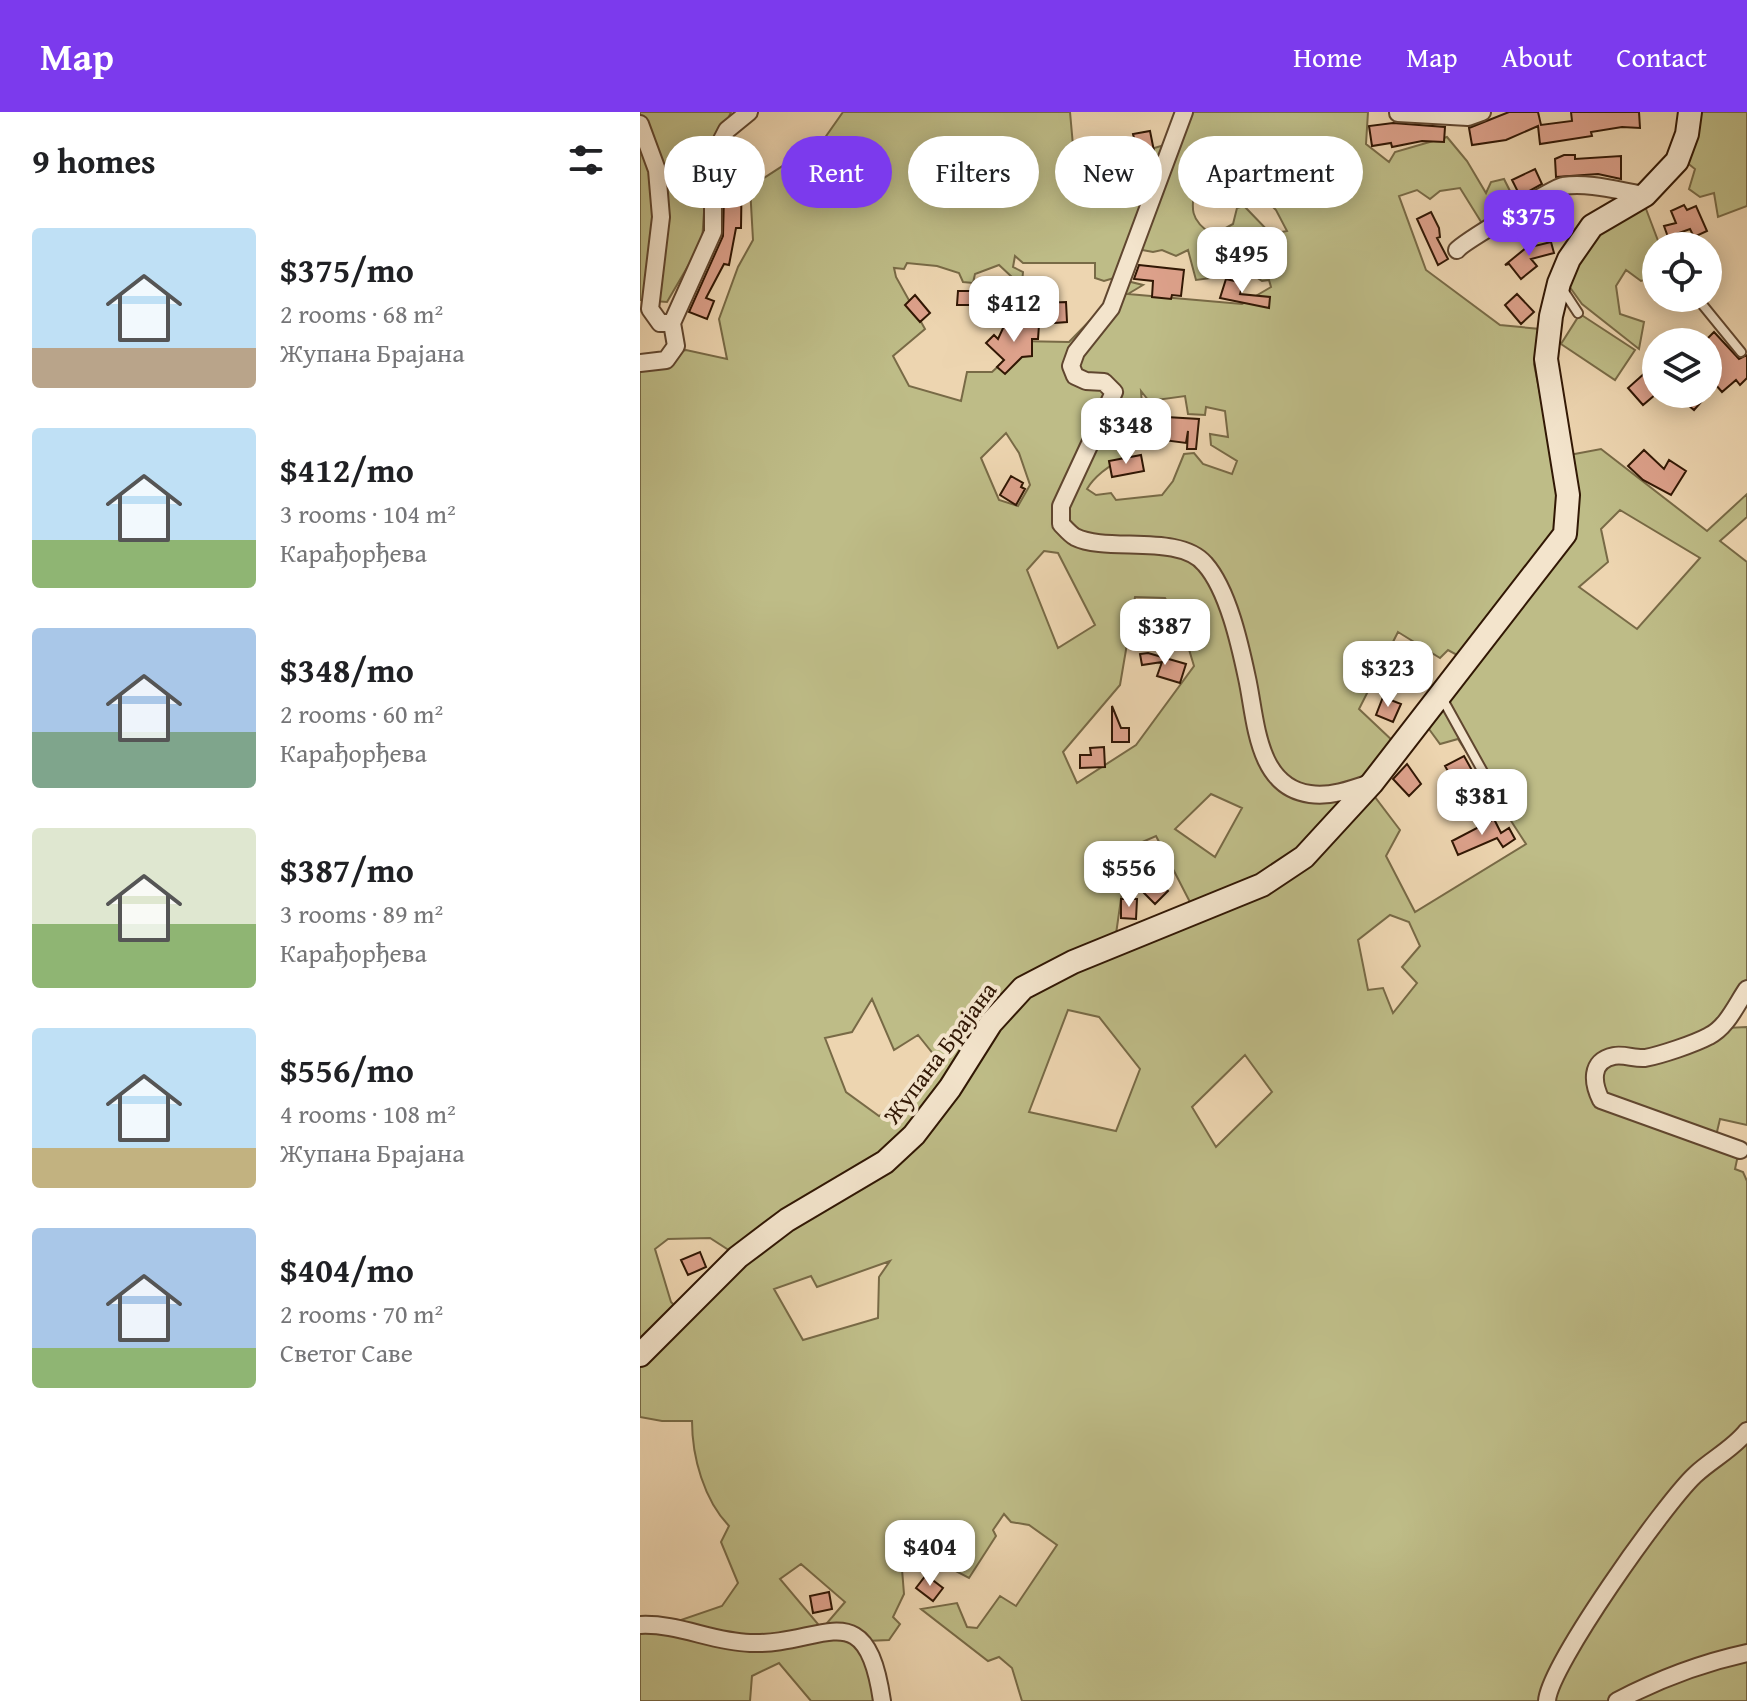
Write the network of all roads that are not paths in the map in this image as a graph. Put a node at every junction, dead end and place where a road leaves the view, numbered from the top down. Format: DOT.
graph roads {
  1 [pos="749,112"];
  2 [pos="1184,112"];
  3 [pos="1482,112"];
  4 [pos="1690,112"];
  5 [pos="1398,113"];
  6 [pos="640,124"];
  7 [pos="1645,195"];
  8 [pos="1457,250"];
  9 [pos="1559,283"];
  10 [pos="1708,312"];
  11 [pos="1578,313"];
  12 [pos="672,323"];
  13 [pos="1741,352"];
  14 [pos="640,363"];
  15 [pos="1440,694"];
  16 [pos="1372,783"];
  17 [pos="1503,808"];
  18 [pos="1747,989"];
  19 [pos="1740,1150"];
  20 [pos="640,1355"];
  21 [pos="1747,1431"];
  22 [pos="640,1625"];
  23 [pos="1747,1653"];
  24 [pos="882,1701"];
  25 [pos="1547,1701"];
  26 [pos="1617,1701"];
  1 -- 12 [label="street"];
  2 -- 16 [label="street"];
  3 -- 5 [label="street"];
  4 -- 7 [label="street, Жупана Брајана"];
  6 -- 12 [label="street"];
  7 -- 8 [label="street"];
  7 -- 9 [label="street, Жупана Брајана"];
  9 -- 11 [label="lane"];
  9 -- 15 [label="street, Жупана Брајана"];
  10 -- 13 [label="lane"];
  12 -- 14 [label="street"];
  15 -- 16 [label="street, Жупана Брајана"];
  15 -- 17 [label="lane"];
  16 -- 20 [label="street, Жупана Брајана"];
  18 -- 19 [label="street"];
  21 -- 25 [label="street"];
  22 -- 24 [label="street"];
  23 -- 26 [label="street"];
}
